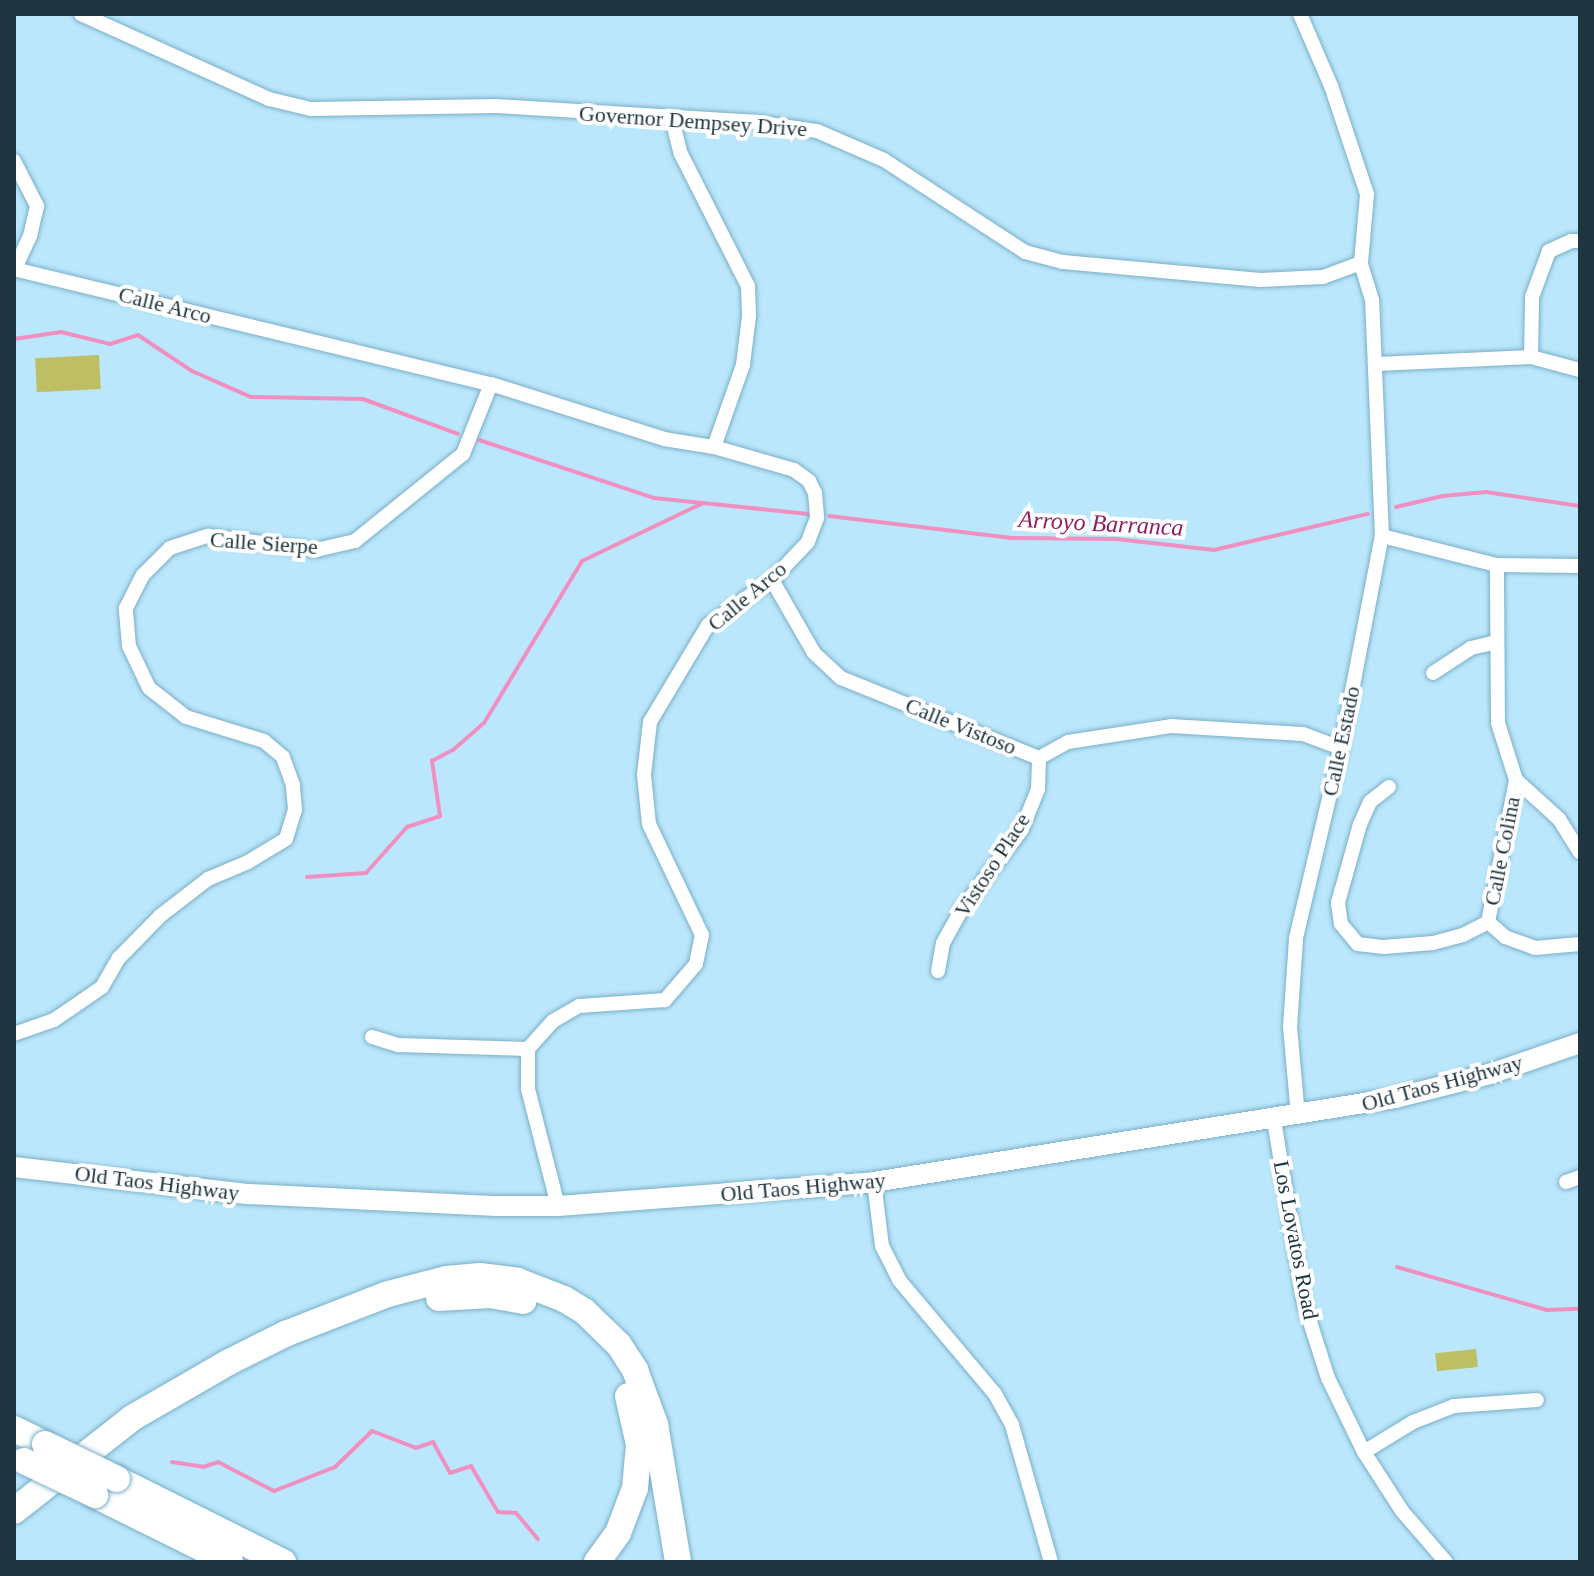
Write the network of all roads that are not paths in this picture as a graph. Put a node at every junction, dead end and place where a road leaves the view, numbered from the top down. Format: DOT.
graph roads {
  1 [pos="81,14"];
  2 [pos="1300,14"];
  3 [pos="672,119"];
  4 [pos="14,161"];
  5 [pos="1580,241"];
  6 [pos="1361,263"];
  7 [pos="14,270"];
  8 [pos="1531,357"];
  9 [pos="1377,364"];
  10 [pos="1580,370"];
  11 [pos="491,384"];
  12 [pos="714,447"];
  13 [pos="1382,536"];
  14 [pos="1497,565"];
  15 [pos="1580,566"];
  16 [pos="772,580"];
  17 [pos="1496,642"];
  18 [pos="1433,673"];
  19 [pos="1341,748"];
  20 [pos="1039,758"];
  21 [pos="1516,780"];
  22 [pos="1389,787"];
  23 [pos="1580,852"];
  24 [pos="1488,922"];
  25 [pos="1580,944"];
  26 [pos="938,971"];
  27 [pos="14,1034"];
  28 [pos="372,1037"];
  29 [pos="1580,1043"];
  30 [pos="528,1049"];
  31 [pos="1298,1116"];
  32 [pos="1274,1120"];
  33 [pos="14,1167"];
  34 [pos="874,1182"];
  35 [pos="558,1206"];
  36 [pos="1537,1400"];
  37 [pos="14,1429"];
  38 [pos="1364,1452"];
  39 [pos="19,1458"];
  40 [pos="14,1511"];
  41 [pos="14,1533"];
  42 [pos="236,1552"];
  43 [pos="283,1562"];
  44 [pos="307,1562"];
  45 [pos="597,1562"];
  46 [pos="678,1562"];
  47 [pos="1051,1562"];
  48 [pos="1446,1562"];
  1 -- 3 [label="street, Governor Dempsey Drive"];
  2 -- 6 [label="street"];
  3 -- 6 [label="street, Governor Dempsey Drive"];
  3 -- 12 [label="street"];
  4 -- 7 [label="street"];
  5 -- 8 [label="street"];
  6 -- 9 [label="street, Calle Estado"];
  7 -- 11 [label="street, Calle Arco"];
  8 -- 9 [label="street"];
  8 -- 10 [label="street"];
  9 -- 13 [label="street, Calle Estado"];
  11 -- 12 [label="street, Calle Arco"];
  11 -- 27 [label="street, Calle Sierpe"];
  12 -- 16 [label="street, Calle Arco"];
  13 -- 14 [label="street"];
  13 -- 19 [label="street, Calle Estado"];
  14 -- 15 [label="street"];
  14 -- 17 [label="street, Calle Colina"];
  16 -- 20 [label="street, Calle Vistoso"];
  16 -- 30 [label="street, Calle Arco"];
  17 -- 18 [label="street"];
  17 -- 21 [label="street, Calle Colina"];
  19 -- 20 [label="street, Calle Vistoso"];
  19 -- 31 [label="street, Calle Estado"];
  20 -- 26 [label="street, Vistoso Place"];
  21 -- 23 [label="street, Calle Colina"];
  21 -- 24 [label="street, Calle Colina"];
  22 -- 24 [label="street, Calle Colina"];
  24 -- 25 [label="street, Calle Colina"];
  28 -- 30 [label="street"];
  29 -- 31 [label="street, Old Taos Highway"];
  30 -- 35 [label="street"];
  31 -- 32 [label="street, Old Taos Highway"];
  32 -- 34 [label="street, Old Taos Highway"];
  32 -- 38 [label="street, Los Lovatos Road"];
  33 -- 35 [label="street, Old Taos Highway"];
  34 -- 35 [label="street, Old Taos Highway"];
  34 -- 47 [label="street"];
  36 -- 38 [label="street"];
  37 -- 42 [label="highway, bridge"];
  38 -- 48 [label="street, Los Lovatos Road"];
  39 -- 42 [label="highway, bridge"];
  40 -- 46 [label="highway"];
  41 -- 45 [label="highway"];
  42 -- 43 [label="highway"];
  42 -- 44 [label="highway"];
}
